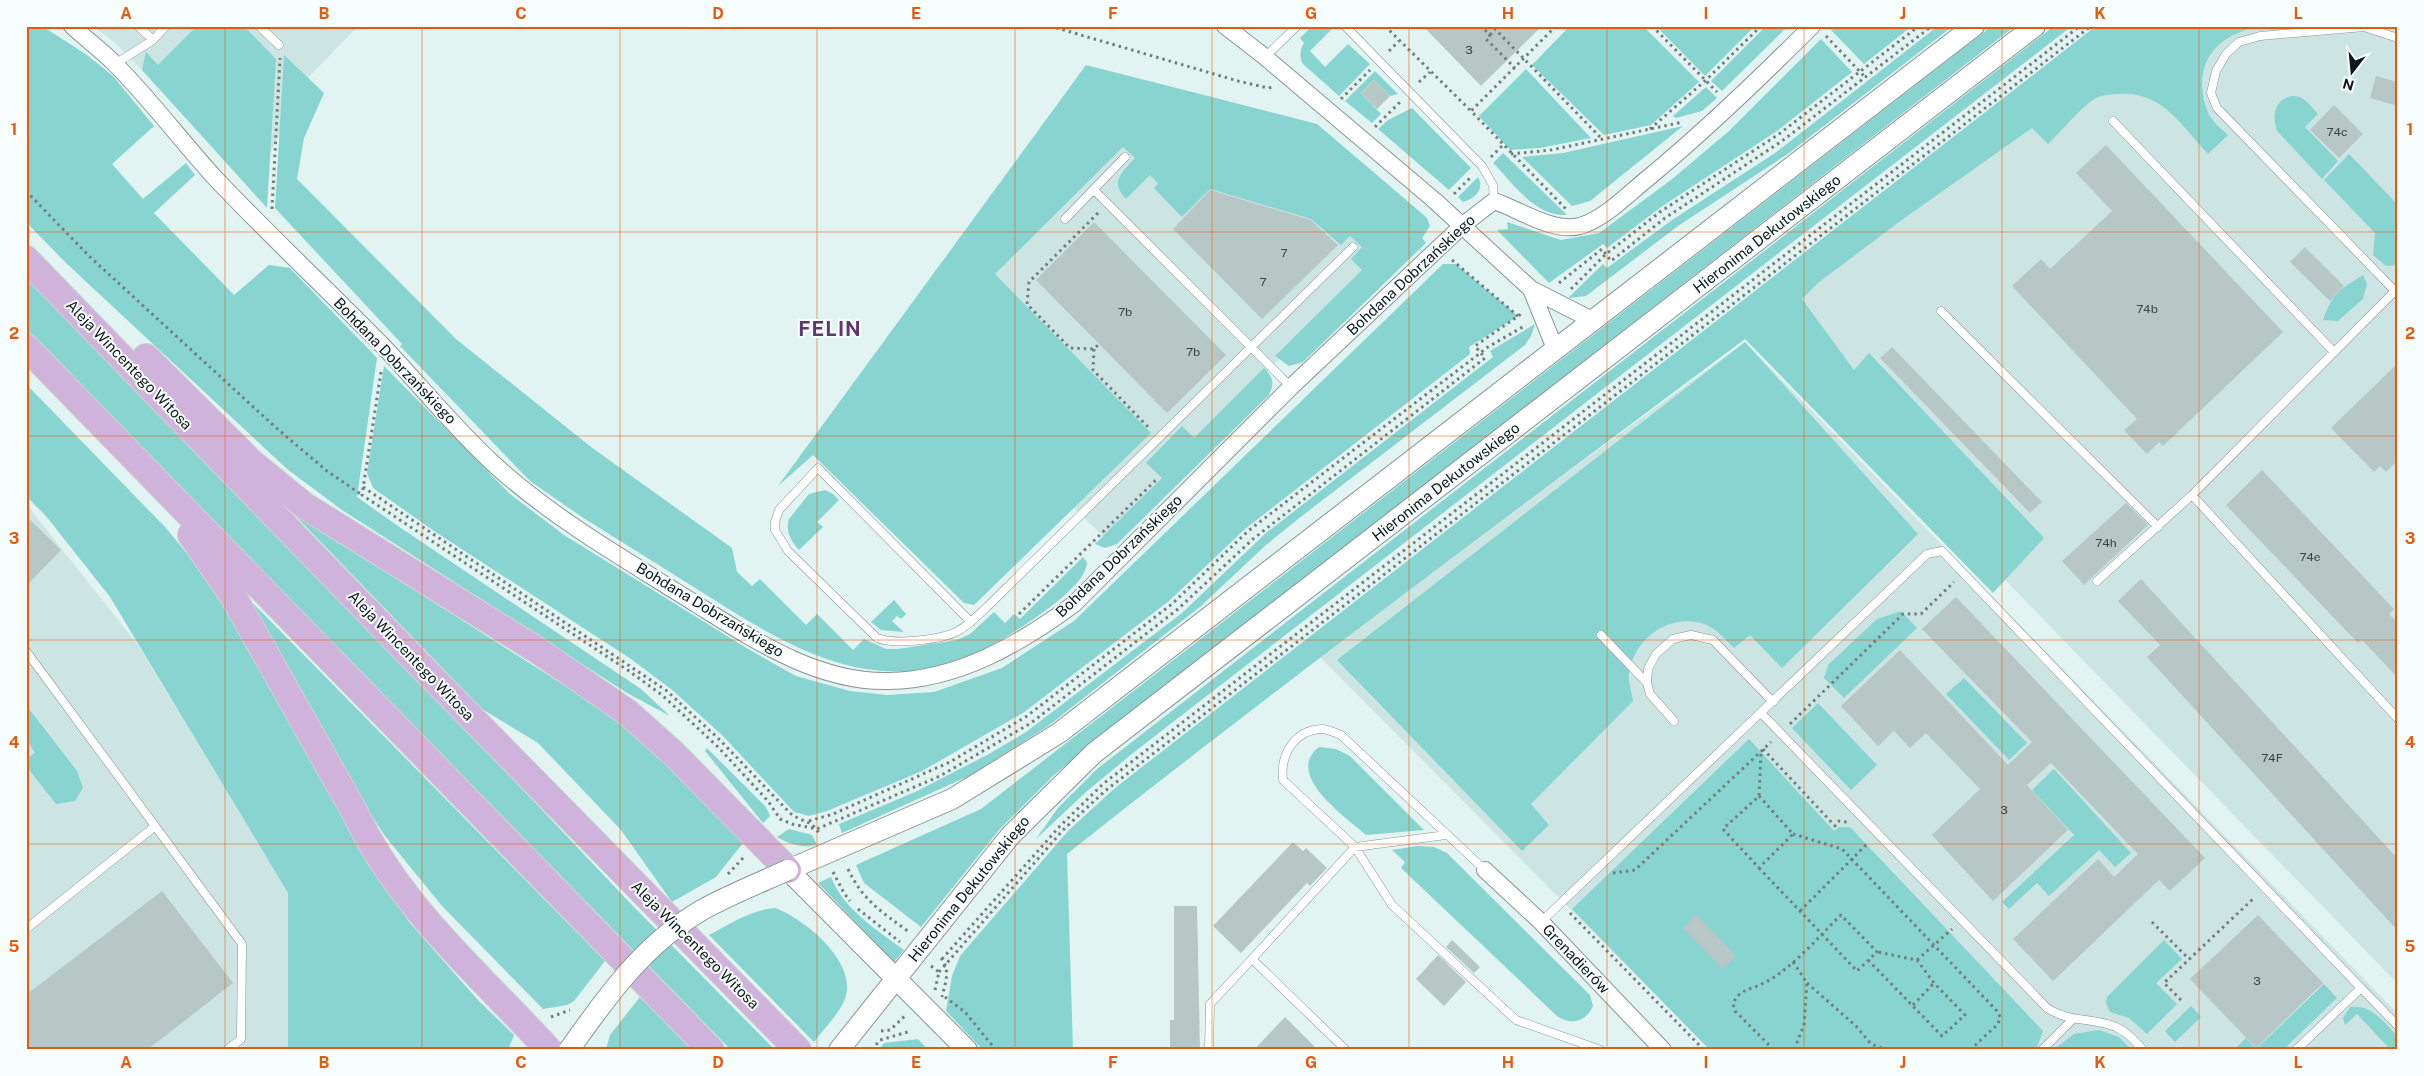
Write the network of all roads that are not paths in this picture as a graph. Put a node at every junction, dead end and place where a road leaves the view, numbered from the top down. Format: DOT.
graph roads {
  1 [pos="72,26"];
  2 [pos="138,26"];
  3 [pos="166,26"];
  4 [pos="259,26"];
  5 [pos="1225,26"];
  6 [pos="1297,26"];
  7 [pos="1345,26"];
  8 [pos="1974,26"];
  9 [pos="2035,26"];
  10 [pos="1818,30"];
  11 [pos="2398,38"];
  12 [pos="153,40"];
  13 [pos="279,45"];
  14 [pos="1265,57"];
  15 [pos="115,64"];
  16 [pos="2113,121"];
  17 [pos="1124,157"];
  18 [pos="1094,190"];
  19 [pos="1494,201"];
  20 [pos="1065,219"];
  21 [pos="1463,225"];
  22 [pos="1353,247"];
  23 [pos="28,261"];
  24 [pos="2396,290"];
  25 [pos="1541,300"];
  26 [pos="1941,311"];
  27 [pos="1594,321"];
  28 [pos="1252,347"];
  29 [pos="26,348"];
  30 [pos="1556,351"];
  31 [pos="2334,352"];
  32 [pos="1291,388"];
  33 [pos="146,471"];
  34 [pos="2192,495"];
  35 [pos="2158,527"];
  36 [pos="2097,581"];
  37 [pos="971,622"];
  38 [pos="1601,635"];
  39 [pos="26,651"];
  40 [pos="1647,683"];
  41 [pos="1773,702"];
  42 [pos="1761,713"];
  43 [pos="2398,719"];
  44 [pos="1674,720"];
  45 [pos="154,827"];
  46 [pos="1446,835"];
  47 [pos="1355,848"];
  48 [pos="788,870"];
  49 [pos="1485,870"];
  50 [pos="1541,922"];
  51 [pos="26,929"];
  52 [pos="1252,959"];
  53 [pos="896,978"];
  54 [pos="2361,988"];
  55 [pos="2073,1020"];
  56 [pos="2398,1026"];
  57 [pos="1578,1046"];
  58 [pos="227,1050"];
  59 [pos="549,1050"];
  60 [pos="569,1050"];
  61 [pos="711,1050"];
  62 [pos="798,1050"];
  63 [pos="839,1050"];
  64 [pos="967,1050"];
  65 [pos="1209,1050"];
  66 [pos="1346,1050"];
  67 [pos="1601,1050"];
  68 [pos="1663,1050"];
  69 [pos="2042,1050"];
  70 [pos="2143,1050"];
  71 [pos="2296,1050"];
  1 -- 15 [label="street, Bohdana Dobrzańskiego"];
  2 -- 12 [label="lane"];
  3 -- 12 [label="lane"];
  4 -- 13 [label="lane"];
  5 -- 14 [label="street"];
  6 -- 14 [label="lane"];
  7 -- 19 [label="lane"];
  8 -- 27 [label="street"];
  9 -- 53 [label="street, Hieronima Dekutowskiego"];
  10 -- 19 [label="street"];
  11 -- 24 [label="lane"];
  12 -- 15 [label="lane"];
  14 -- 21 [label="street"];
  15 -- 32 [label="street, Bohdana Dobrzańskiego"];
  16 -- 31 [label="lane"];
  17 -- 18 [label="lane"];
  18 -- 20 [label="lane"];
  18 -- 28 [label="lane"];
  19 -- 21 [label="street, Bohdana Dobrzańskiego"];
  21 -- 25 [label="street"];
  21 -- 32 [label="street, Bohdana Dobrzańskiego"];
  22 -- 28 [label="lane"];
  23 -- 48 [label="main road"];
  23 -- 62 [label="main road, Aleja Wincentego Witosa"];
  24 -- 31 [label="lane"];
  25 -- 27 [label="street"];
  25 -- 30 [label="street"];
  26 -- 35 [label="lane"];
  27 -- 30 [label="street"];
  28 -- 32 [label="lane"];
  28 -- 37 [label="lane"];
  29 -- 33 [label="main road"];
  30 -- 48 [label="street"];
  31 -- 34 [label="lane"];
  33 -- 59 [label="main road"];
  33 -- 61 [label="main road"];
  34 -- 35 [label="lane"];
  34 -- 43 [label="lane"];
  35 -- 36 [label="lane"];
  37 -- 37 [label="lane"];
  38 -- 40 [label="lane"];
  39 -- 45 [label="lane"];
  40 -- 41 [label="lane"];
  40 -- 44 [label="lane"];
  41 -- 42 [label="lane"];
  41 -- 54 [label="lane"];
  42 -- 50 [label="lane"];
  42 -- 55 [label="lane"];
  45 -- 51 [label="lane"];
  45 -- 58 [label="lane"];
  46 -- 47 [label="lane"];
  46 -- 47 [label="lane"];
  46 -- 49 [label="lane"];
  47 -- 52 [label="lane"];
  47 -- 57 [label="lane"];
  48 -- 53 [label="street"];
  48 -- 60 [label="street, bridge"];
  49 -- 50 [label="street, Grenadierów"];
  50 -- 68 [label="street, Grenadierów"];
  52 -- 65 [label="lane"];
  52 -- 66 [label="lane"];
  53 -- 63 [label="street, Hieronima Dekutowskiego"];
  53 -- 64 [label="street"];
  54 -- 56 [label="lane"];
  54 -- 71 [label="lane"];
  55 -- 69 [label="lane"];
  55 -- 70 [label="lane"];
  57 -- 67 [label="lane"];
}
